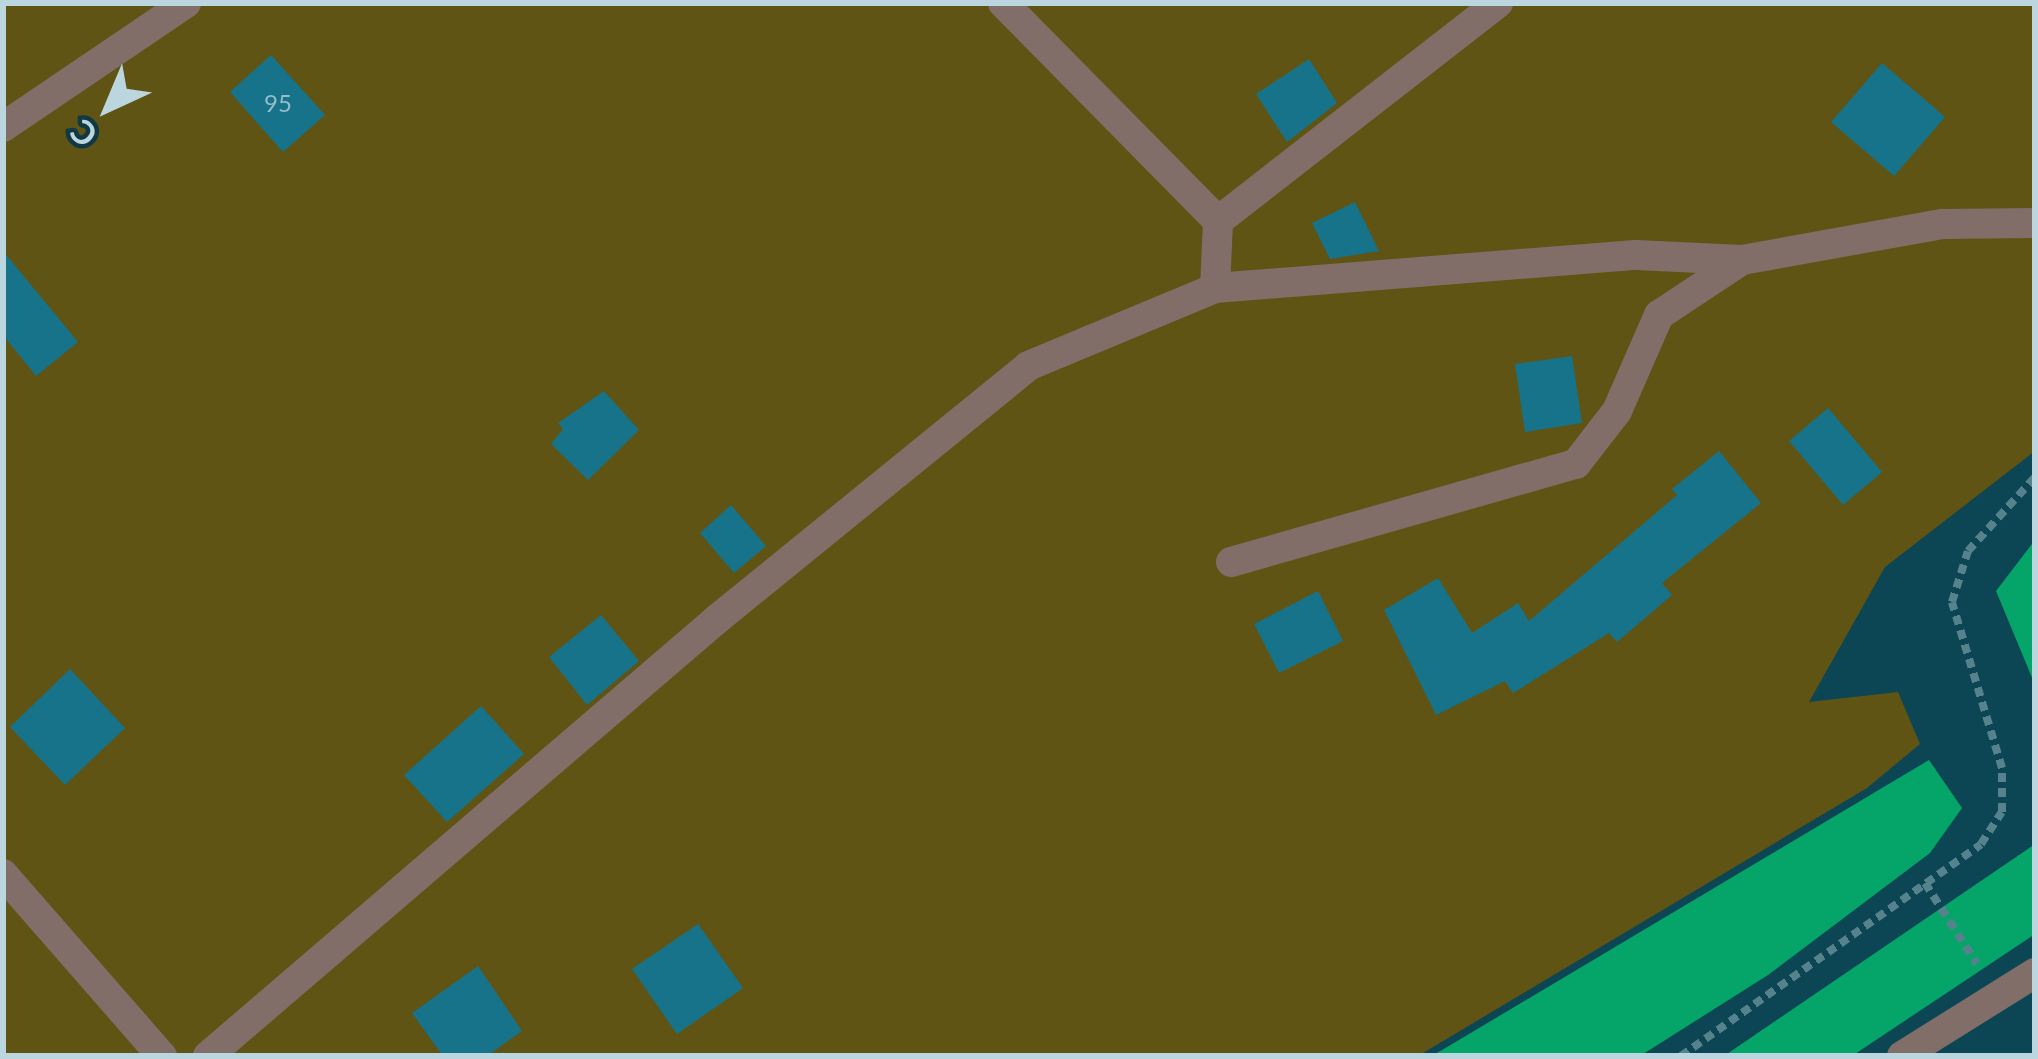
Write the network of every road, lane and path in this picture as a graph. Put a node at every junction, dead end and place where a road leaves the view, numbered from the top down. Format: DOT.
graph roads {
  1 [pos="186,3"];
  2 [pos="1004,3"];
  3 [pos="1498,3"];
  4 [pos="3,127"];
  5 [pos="1218,221"];
  6 [pos="2035,223"];
  7 [pos="1742,260"];
  8 [pos="1215,288"];
  9 [pos="2035,477"];
  10 [pos="1231,562"];
  11 [pos="3,874"];
  12 [pos="1925,884"];
  13 [pos="1974,961"];
  14 [pos="2035,973"];
  15 [pos="163,1056"];
  16 [pos="208,1056"];
  17 [pos="1681,1056"];
  18 [pos="1902,1056"];
  1 -- 4 [label="lane"];
  2 -- 5 [label="lane"];
  3 -- 5 [label="lane"];
  5 -- 8 [label="lane"];
  6 -- 7 [label="lane"];
  7 -- 8 [label="lane"];
  7 -- 10 [label="lane"];
  8 -- 16 [label="lane"];
  9 -- 12 [label="path"];
  11 -- 15 [label="lane"];
  12 -- 13 [label="path"];
  12 -- 17 [label="path"];
  14 -- 18 [label="lane"];
}
